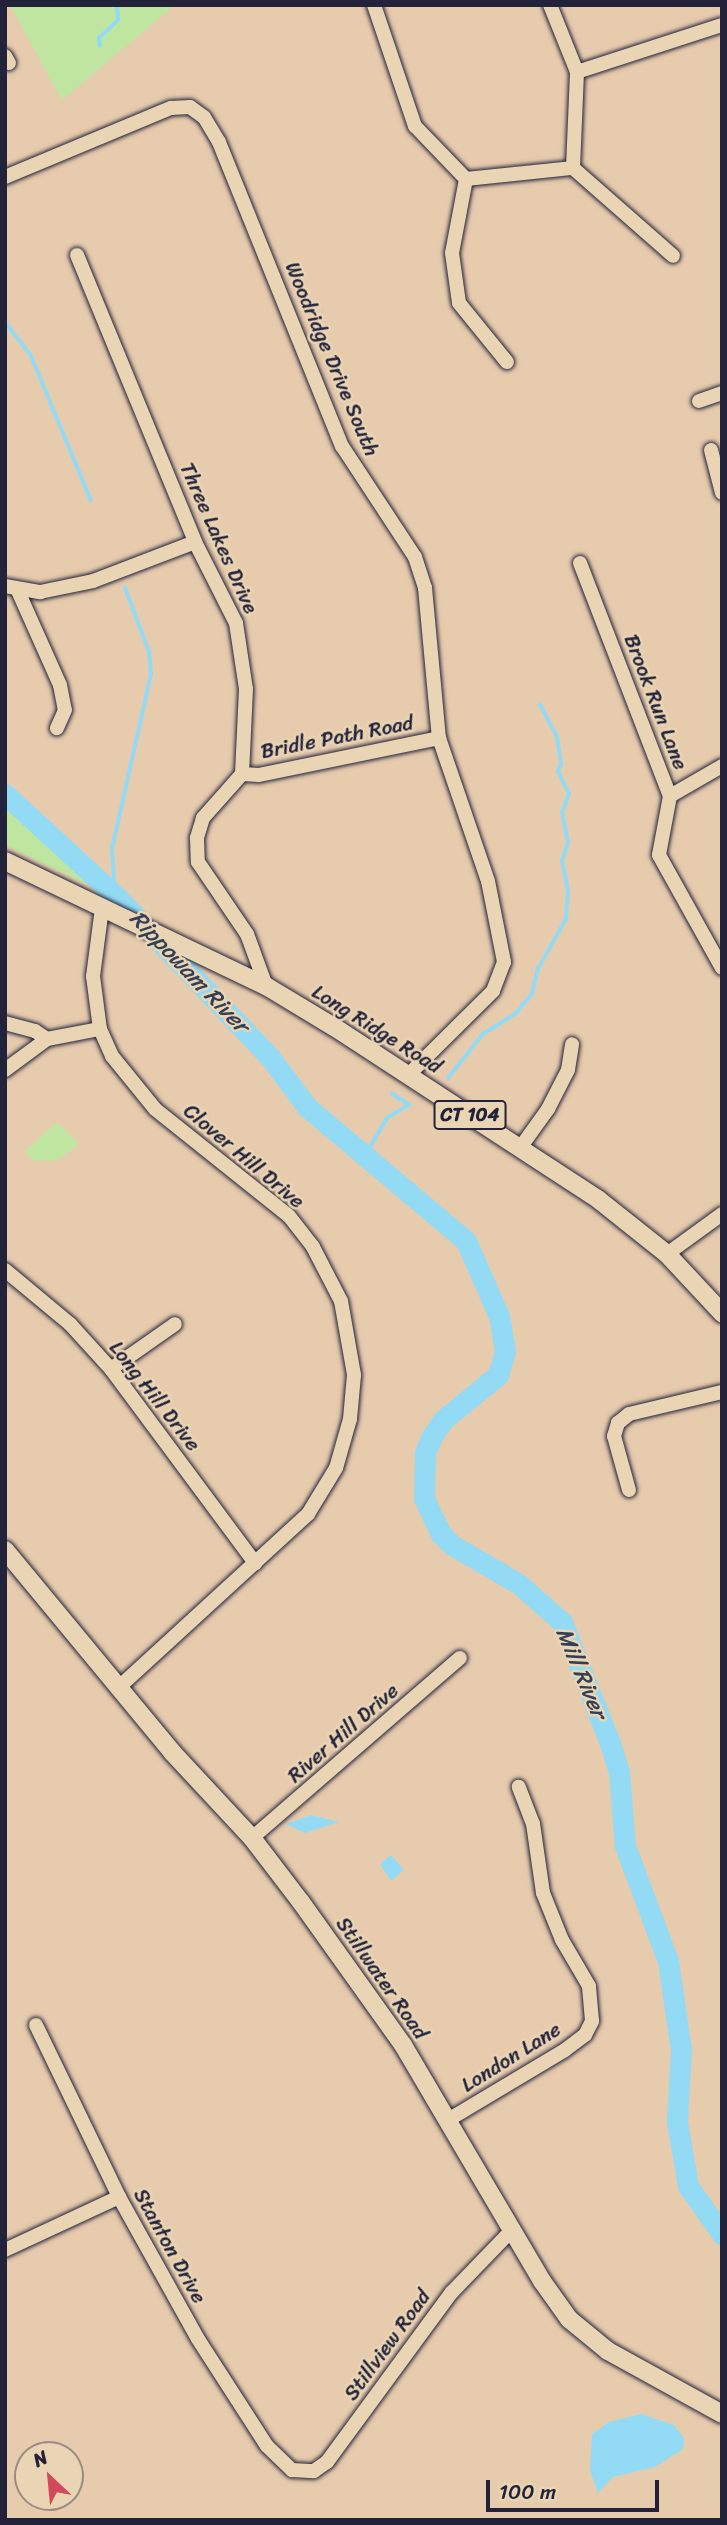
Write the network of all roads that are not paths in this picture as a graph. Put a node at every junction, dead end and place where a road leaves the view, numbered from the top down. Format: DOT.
graph roads {
  1 [pos="374,5"];
  2 [pos="550,5"];
  3 [pos="722,25"];
  4 [pos="577,72"];
  5 [pos="573,168"];
  6 [pos="5,177"];
  7 [pos="466,179"];
  8 [pos="77,255"];
  9 [pos="673,256"];
  10 [pos="507,362"];
  11 [pos="722,393"];
  12 [pos="699,401"];
  13 [pos="711,450"];
  14 [pos="722,493"];
  15 [pos="195,542"];
  16 [pos="580,564"];
  17 [pos="12,588"];
  18 [pos="57,728"];
  19 [pos="439,738"];
  20 [pos="722,766"];
  21 [pos="242,774"];
  22 [pos="670,796"];
  23 [pos="5,861"];
  24 [pos="102,908"];
  25 [pos="722,968"];
  26 [pos="266,986"];
  27 [pos="5,1023"];
  28 [pos="100,1029"];
  29 [pos="47,1039"];
  30 [pos="572,1044"];
  31 [pos="5,1070"];
  32 [pos="408,1075"];
  33 [pos="520,1148"];
  34 [pos="722,1214"];
  35 [pos="667,1254"];
  36 [pos="5,1270"];
  37 [pos="722,1313"];
  38 [pos="175,1324"];
  39 [pos="111,1369"];
  40 [pos="722,1392"];
  41 [pos="629,1490"];
  42 [pos="5,1550"];
  43 [pos="254,1563"];
  44 [pos="460,1658"];
  45 [pos="118,1688"];
  46 [pos="519,1787"];
  47 [pos="252,1838"];
  48 [pos="36,2025"];
  49 [pos="448,2120"];
  50 [pos="119,2197"];
  51 [pos="512,2230"];
  52 [pos="5,2250"];
  53 [pos="722,2414"];
  54 [pos="292,2470"];
  1 -- 7 [label="street"];
  2 -- 4 [label="street"];
  3 -- 4 [label="street"];
  4 -- 5 [label="street"];
  5 -- 7 [label="street"];
  5 -- 9 [label="street"];
  6 -- 19 [label="street, Woodridge Drive South"];
  7 -- 10 [label="street"];
  8 -- 15 [label="street, Three Lakes Drive"];
  11 -- 12 [label="street"];
  13 -- 14 [label="street"];
  15 -- 17 [label="street"];
  15 -- 21 [label="street, Three Lakes Drive"];
  16 -- 22 [label="street, Brook Run Lane"];
  17 -- 18 [label="street"];
  19 -- 21 [label="street, Bridle Path Road"];
  19 -- 32 [label="street, Woodridge Drive South"];
  20 -- 22 [label="street"];
  21 -- 26 [label="street"];
  22 -- 25 [label="street, Brook Run Lane"];
  23 -- 24 [label="main road, Long Ridge Road / CT 104"];
  24 -- 26 [label="main road, Long Ridge Road / CT 104"];
  24 -- 28 [label="street, Clover Hill Drive"];
  26 -- 32 [label="main road, Long Ridge Road / CT 104"];
  27 -- 29 [label="street"];
  28 -- 29 [label="street"];
  28 -- 43 [label="street, Clover Hill Drive"];
  29 -- 31 [label="street"];
  30 -- 33 [label="street"];
  32 -- 33 [label="main road, Long Ridge Road / CT 104"];
  33 -- 35 [label="main road, Long Ridge Road / CT 104"];
  34 -- 35 [label="street"];
  35 -- 37 [label="main road, Long Ridge Road / CT 104"];
  36 -- 39 [label="street, Long Hill Drive"];
  38 -- 39 [label="street"];
  39 -- 43 [label="street, Long Hill Drive"];
  40 -- 41 [label="street"];
  42 -- 45 [label="main road, Stillwater Road"];
  43 -- 45 [label="street, Clover Hill Drive"];
  44 -- 47 [label="street, River Hill Drive"];
  45 -- 47 [label="main road, Stillwater Road"];
  46 -- 49 [label="street, London Lane"];
  47 -- 49 [label="main road, Stillwater Road"];
  48 -- 50 [label="street, Stanton Drive"];
  49 -- 51 [label="main road, Stillwater Road"];
  50 -- 52 [label="street"];
  50 -- 54 [label="street, Stanton Drive"];
  51 -- 53 [label="main road, Stillwater Road"];
  51 -- 54 [label="street, Stillview Road"];
}
